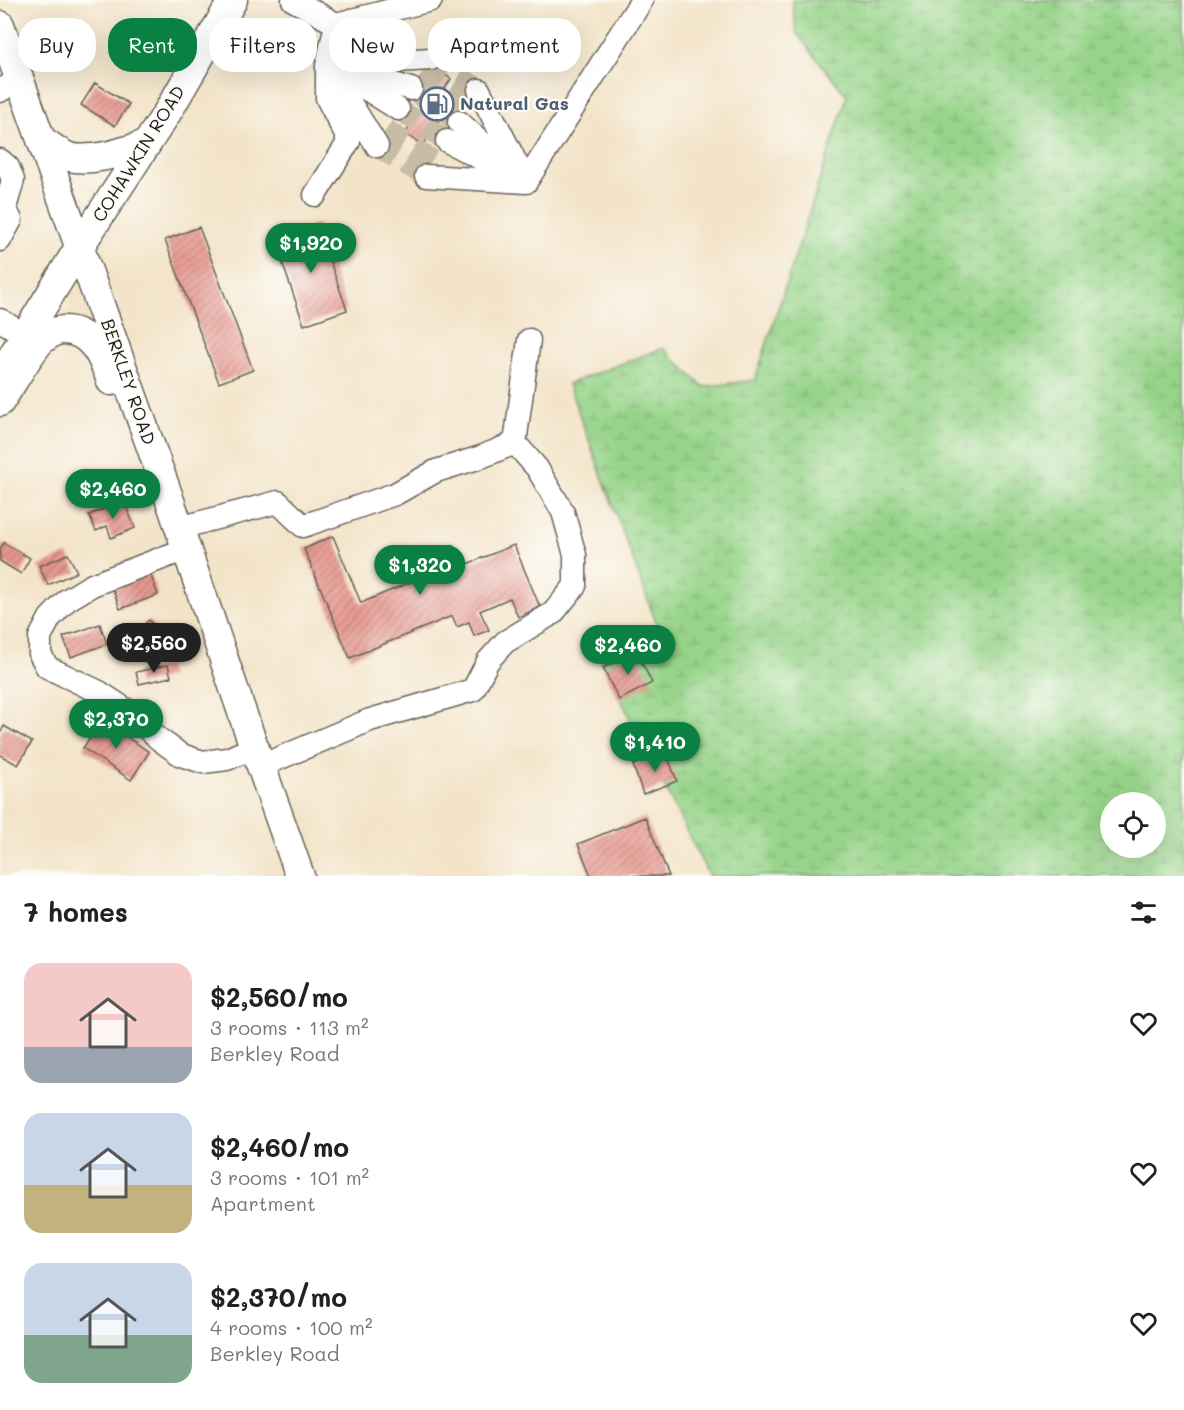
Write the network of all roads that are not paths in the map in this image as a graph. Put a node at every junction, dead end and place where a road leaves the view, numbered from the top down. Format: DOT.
graph roads {
  1 [pos="233,0"];
  2 [pos="293,0"];
  3 [pos="431,0"];
  4 [pos="642,0"];
  5 [pos="360,18"];
  6 [pos="329,20"];
  7 [pos="0,25"];
  8 [pos="329,55"];
  9 [pos="327,64"];
  10 [pos="10,85"];
  11 [pos="398,109"];
  12 [pos="381,138"];
  13 [pos="41,140"];
  14 [pos="147,144"];
  15 [pos="0,160"];
  16 [pos="430,169"];
  17 [pos="526,182"];
  18 [pos="315,195"];
  19 [pos="3,206"];
  20 [pos="0,240"];
  21 [pos="80,246"];
  22 [pos="0,320"];
  23 [pos="33,338"];
  24 [pos="529,340"];
  25 [pos="1,391"];
  26 [pos="514,442"];
  27 [pos="168,497"];
  28 [pos="183,538"];
  29 [pos="258,756"];
  30 [pos="300,876"];
  1 -- 14 [label="main road, COHAWKIN ROAD"];
  2 -- 6 [label="lane"];
  3 -- 5 [label="lane"];
  4 -- 17 [label="lane"];
  7 -- 10 [label="main road, BERKLEY ROAD"];
  8 -- 9 [label="lane"];
  9 -- 9 [label="lane"];
  9 -- 11 [label="lane"];
  9 -- 12 [label="lane"];
  9 -- 18 [label="lane"];
  10 -- 13 [label="main road, BERKLEY ROAD"];
  13 -- 14 [label="main road"];
  13 -- 21 [label="main road, BERKLEY ROAD"];
  14 -- 21 [label="main road, COHAWKIN ROAD"];
  15 -- 19 [label="lane"];
  16 -- 17 [label="lane"];
  17 -- 17 [label="lane"];
  19 -- 20 [label="lane"];
  21 -- 23 [label="main road, COHAWKIN ROAD"];
  21 -- 27 [label="main road, BERKLEY ROAD"];
  22 -- 23 [label="lane"];
  23 -- 25 [label="main road, COHAWKIN ROAD"];
  23 -- 27 [label="main road"];
  24 -- 26 [label="lane"];
  26 -- 28 [label="lane"];
  26 -- 29 [label="lane"];
  27 -- 28 [label="main road, BERKLEY ROAD"];
  28 -- 29 [label="main road, BERKLEY ROAD"];
  28 -- 29 [label="lane"];
  29 -- 30 [label="main road, BERKLEY ROAD"];
}
